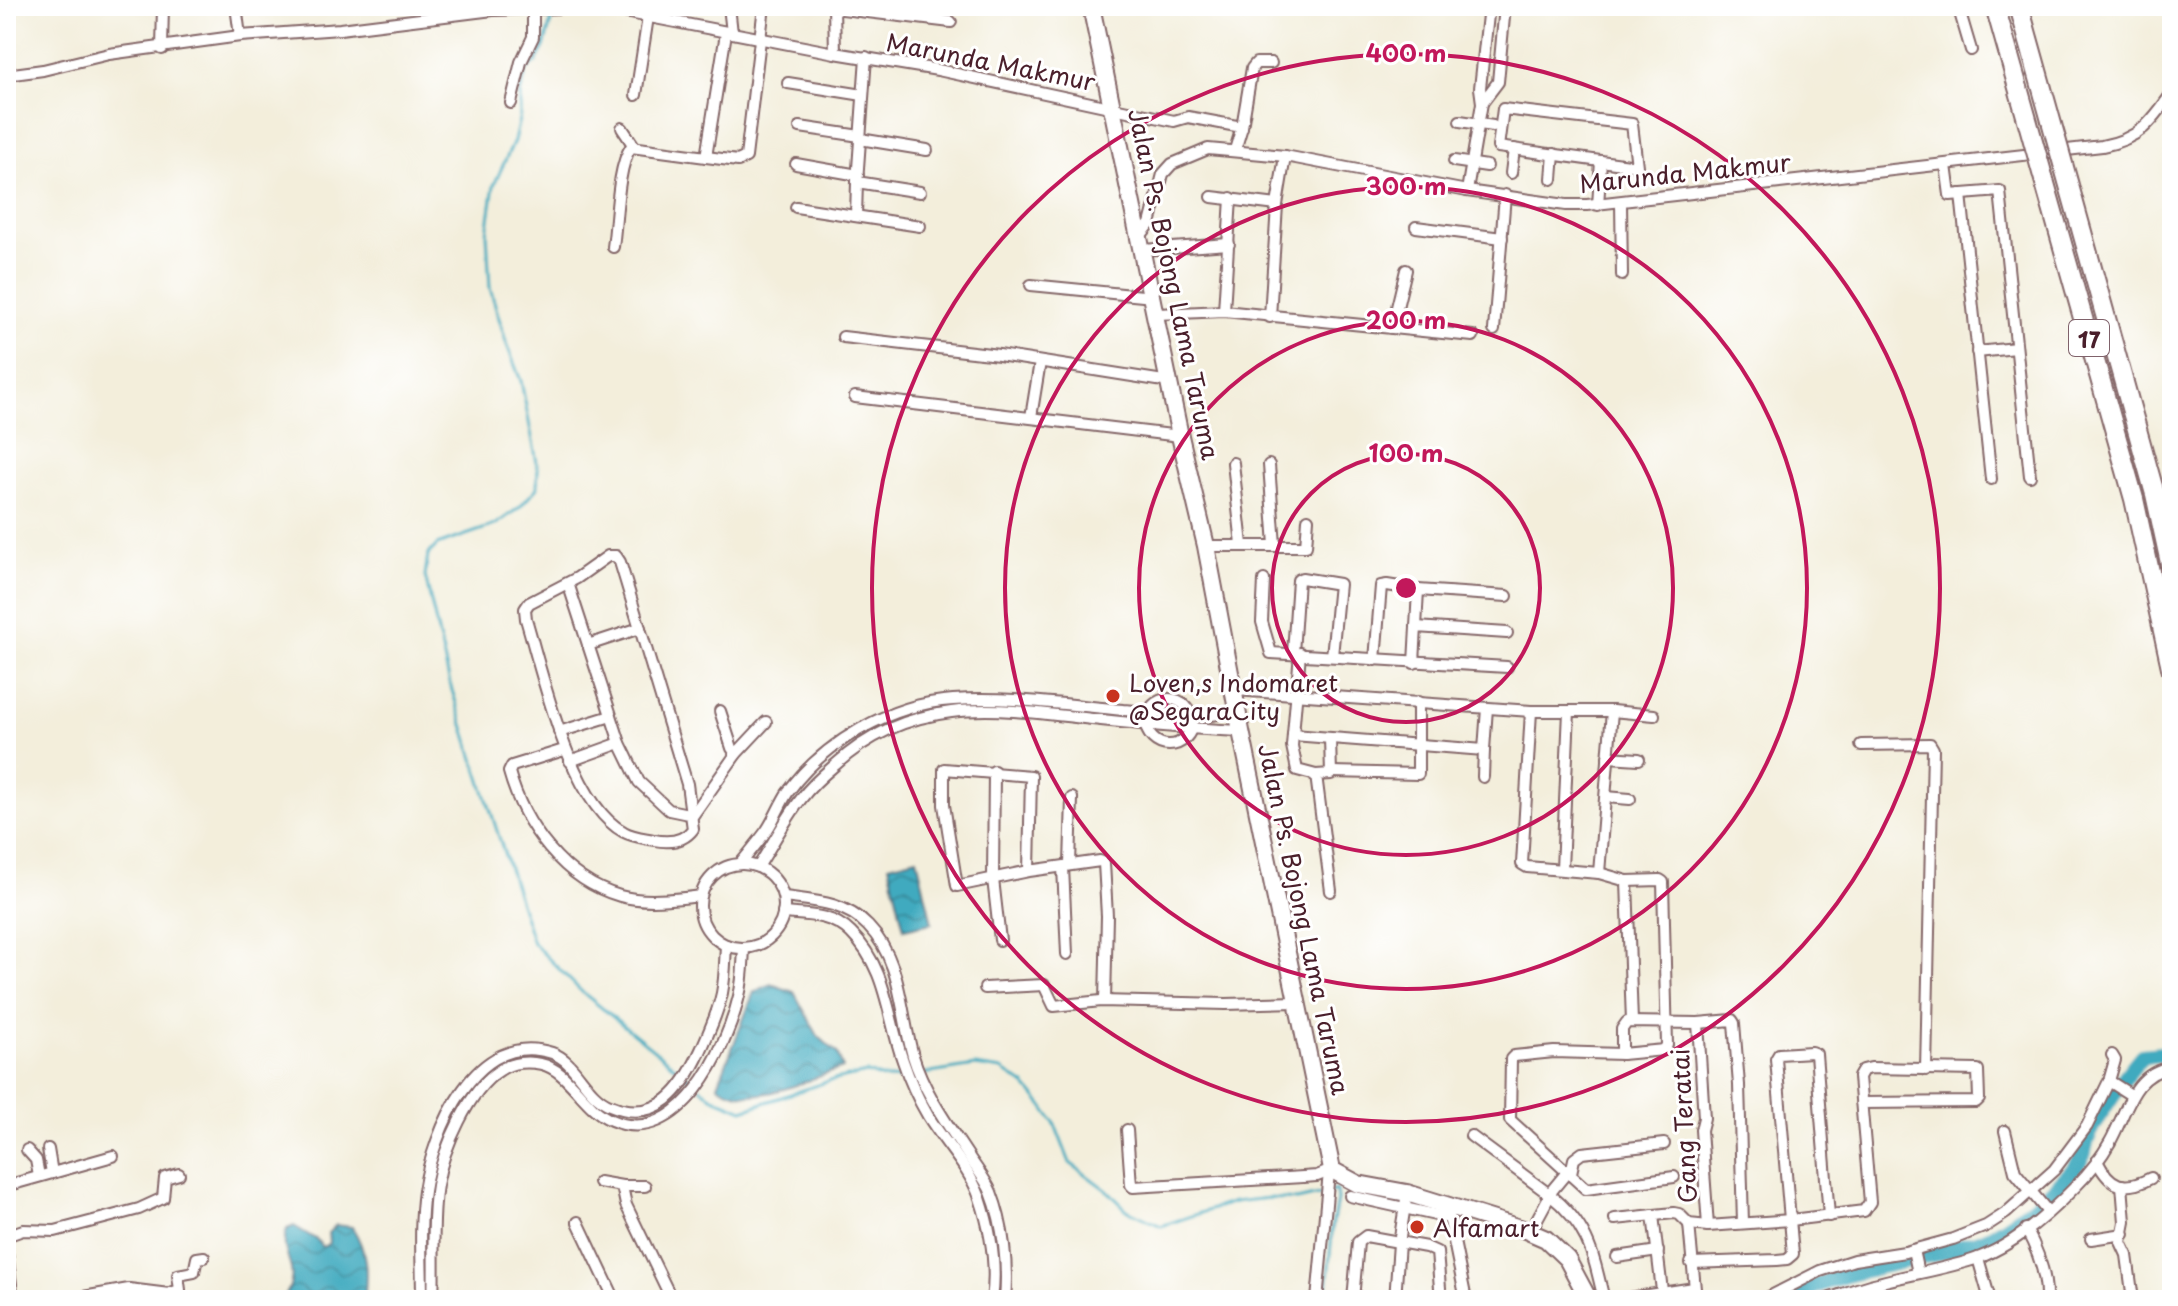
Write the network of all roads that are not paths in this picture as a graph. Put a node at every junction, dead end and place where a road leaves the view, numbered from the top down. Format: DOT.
graph roads {
  1 [pos="163,6"];
  2 [pos="236,6"];
  3 [pos="663,6"];
  4 [pos="729,6"];
  5 [pos="764,6"];
  6 [pos="1091,6"];
  7 [pos="1489,6"];
  8 [pos="1505,6"];
  9 [pos="1958,6"];
  10 [pos="1995,6"];
  11 [pos="2019,6"];
  12 [pos="834,7"];
  13 [pos="534,8"];
  14 [pos="654,18"];
  15 [pos="951,22"];
  16 [pos="729,33"];
  17 [pos="240,36"];
  18 [pos="762,39"];
  19 [pos="162,49"];
  20 [pos="1971,50"];
  21 [pos="835,53"];
  22 [pos="866,57"];
  23 [pos="1271,63"];
  24 [pos="6,75"];
  25 [pos="788,83"];
  26 [pos="2172,93"];
  27 [pos="636,95"];
  28 [pos="863,95"];
  29 [pos="511,103"];
  30 [pos="1482,103"];
  31 [pos="1113,106"];
  32 [pos="1460,121"];
  33 [pos="1479,124"];
  34 [pos="1493,126"];
  35 [pos="800,127"];
  36 [pos="1242,127"];
  37 [pos="622,128"];
  38 [pos="860,137"];
  39 [pos="634,146"];
  40 [pos="1514,149"];
  41 [pos="927,150"];
  42 [pos="1235,150"];
  43 [pos="1554,154"];
  44 [pos="1285,156"];
  45 [pos="706,157"];
  46 [pos="1454,161"];
  47 [pos="1601,161"];
  48 [pos="796,164"];
  49 [pos="1472,164"];
  50 [pos="1946,165"];
  51 [pos="1487,166"];
  52 [pos="1511,173"];
  53 [pos="857,179"];
  54 [pos="1552,179"];
  55 [pos="1467,191"];
  56 [pos="920,192"];
  57 [pos="1961,194"];
  58 [pos="1505,195"];
  59 [pos="1212,197"];
  60 [pos="1231,198"];
  61 [pos="1621,202"];
  62 [pos="1277,205"];
  63 [pos="1598,205"];
  64 [pos="796,207"];
  65 [pos="856,216"];
  66 [pos="920,226"];
  67 [pos="1416,227"];
  68 [pos="1502,238"];
  69 [pos="1141,243"];
  70 [pos="1229,244"];
  71 [pos="613,247"];
  72 [pos="1406,270"];
  73 [pos="1622,275"];
  74 [pos="1031,285"];
  75 [pos="1155,305"];
  76 [pos="1224,311"];
  77 [pos="1270,317"];
  78 [pos="1392,328"];
  79 [pos="1494,330"];
  80 [pos="1473,336"];
  81 [pos="843,337"];
  82 [pos="2016,348"];
  83 [pos="1977,352"];
  84 [pos="1040,362"];
  85 [pos="1170,382"];
  86 [pos="855,397"];
  87 [pos="1031,417"];
  88 [pos="1180,436"];
  89 [pos="1233,463"];
  90 [pos="1269,465"];
  91 [pos="2030,476"];
  92 [pos="1991,479"];
  93 [pos="1308,519"];
  94 [pos="1242,545"];
  95 [pos="1275,545"];
  96 [pos="1206,546"];
  97 [pos="2172,572"];
  98 [pos="1264,580"];
  99 [pos="568,583"];
  100 [pos="1418,590"];
  101 [pos="1507,596"];
  102 [pos="1416,627"];
  103 [pos="640,628"];
  104 [pos="1507,633"];
  105 [pos="588,645"];
  106 [pos="1297,653"];
  107 [pos="1332,656"];
  108 [pos="1375,660"];
  109 [pos="1414,663"];
  110 [pos="1507,667"];
  111 [pos="2172,672"];
  112 [pos="1235,690"];
  113 [pos="1298,695"];
  114 [pos="1418,702"];
  115 [pos="1487,708"];
  116 [pos="1238,710"];
  117 [pos="720,711"];
  118 [pos="1531,711"];
  119 [pos="1569,711"];
  120 [pos="1612,711"];
  121 [pos="1149,712"];
  122 [pos="1190,714"];
  123 [pos="1654,715"];
  124 [pos="611,716"];
  125 [pos="766,722"];
  126 [pos="1146,725"];
  127 [pos="1191,728"];
  128 [pos="1241,731"];
  129 [pos="559,732"];
  130 [pos="1293,735"];
  131 [pos="1330,738"];
  132 [pos="620,743"];
  133 [pos="1418,743"];
  134 [pos="1861,745"];
  135 [pos="564,750"];
  136 [pos="1484,750"];
  137 [pos="736,754"];
  138 [pos="1608,757"];
  139 [pos="1639,759"];
  140 [pos="570,761"];
  141 [pos="994,771"];
  142 [pos="1332,772"];
  143 [pos="1316,775"];
  144 [pos="1483,777"];
  145 [pos="1606,797"];
  146 [pos="1072,798"];
  147 [pos="1630,799"];
  148 [pos="693,815"];
  149 [pos="741,863"];
  150 [pos="1066,866"];
  151 [pos="758,867"];
  152 [pos="1562,869"];
  153 [pos="1029,871"];
  154 [pos="1599,873"];
  155 [pos="993,879"];
  156 [pos="1627,881"];
  157 [pos="1331,891"];
  158 [pos="701,896"];
  159 [pos="784,897"];
  160 [pos="783,913"];
  161 [pos="1000,940"];
  162 [pos="726,945"];
  163 [pos="744,948"];
  164 [pos="1067,954"];
  165 [pos="985,988"];
  166 [pos="1105,1001"];
  167 [pos="1296,1002"];
  168 [pos="1632,1022"];
  169 [pos="1666,1023"];
  170 [pos="1698,1023"];
  171 [pos="1622,1054"];
  172 [pos="2112,1055"];
  173 [pos="908,1059"];
  174 [pos="2172,1067"];
  175 [pos="1926,1070"];
  176 [pos="2110,1082"];
  177 [pos="2128,1094"];
  178 [pos="1861,1103"];
  179 [pos="932,1112"];
  180 [pos="1127,1130"];
  181 [pos="2005,1131"];
  182 [pos="1471,1136"];
  183 [pos="1664,1144"];
  184 [pos="48,1149"];
  185 [pos="27,1150"];
  186 [pos="113,1156"];
  187 [pos="2097,1161"];
  188 [pos="1570,1172"];
  189 [pos="52,1173"];
  190 [pos="179,1174"];
  191 [pos="39,1176"];
  192 [pos="1674,1177"];
  193 [pos="2151,1178"];
  194 [pos="1329,1181"];
  195 [pos="599,1182"];
  196 [pos="2122,1185"];
  197 [pos="6,1186"];
  198 [pos="622,1186"];
  199 [pos="645,1186"];
  200 [pos="2033,1192"];
  201 [pos="1550,1195"];
  202 [pos="1350,1196"];
  203 [pos="1406,1200"];
  204 [pos="2046,1209"];
  205 [pos="1448,1211"];
  206 [pos="1653,1215"];
  207 [pos="1829,1216"];
  208 [pos="1615,1219"];
  209 [pos="1791,1220"];
  210 [pos="578,1222"];
  211 [pos="1743,1223"];
  212 [pos="1689,1224"];
  213 [pos="1708,1226"];
  214 [pos="2026,1229"];
  215 [pos="1530,1232"];
  216 [pos="2124,1234"];
  217 [pos="6,1236"];
  218 [pos="2091,1239"];
  219 [pos="1399,1243"];
  220 [pos="6,1245"];
  221 [pos="1658,1251"];
  222 [pos="1913,1251"];
  223 [pos="204,1257"];
  224 [pos="1617,1257"];
  225 [pos="1978,1258"];
  226 [pos="1691,1263"];
  227 [pos="1917,1270"];
  228 [pos="1694,1288"];
  229 [pos="1662,1291"];
  230 [pos="170,1297"];
  231 [pos="1440,1297"];
  232 [pos="1643,1297"];
  233 [pos="1732,1299"];
  234 [pos="13,1300"];
  235 [pos="66,1300"];
  236 [pos="422,1300"];
  237 [pos="433,1300"];
  238 [pos="615,1300"];
  239 [pos="672,1300"];
  240 [pos="992,1300"];
  241 [pos="1005,1300"];
  242 [pos="1317,1300"];
  243 [pos="1353,1300"];
  244 [pos="1395,1300"];
  245 [pos="1466,1300"];
  246 [pos="1589,1300"];
  247 [pos="1604,1300"];
  248 [pos="1616,1300"];
  249 [pos="1696,1300"];
  250 [pos="1723,1300"];
  251 [pos="1763,1300"];
  252 [pos="1825,1300"];
  253 [pos="1990,1300"];
  254 [pos="2046,1300"];
  255 [pos="2133,1300"];
  1 -- 19 [label="street"];
  2 -- 17 [label="street"];
  3 -- 14 [label="street"];
  4 -- 16 [label="street"];
  5 -- 18 [label="street"];
  6 -- 31 [label="main road, Jalan Ps. Bojong Lama Taruma"];
  7 -- 30 [label="street"];
  8 -- 30 [label="street"];
  9 -- 20 [label="street"];
  10 -- 111 [label="highway, 17, bridge"];
  11 -- 97 [label="highway, 17, bridge"];
  12 -- 15 [label="street"];
  12 -- 21 [label="street"];
  13 -- 14 [label="street, Marunda Makmur"];
  13 -- 17 [label="street, Marunda Makmur"];
  13 -- 29 [label="street"];
  14 -- 16 [label="street, Marunda Makmur"];
  14 -- 27 [label="street"];
  16 -- 18 [label="street, Marunda Makmur"];
  16 -- 45 [label="street"];
  17 -- 19 [label="street, Marunda Makmur"];
  18 -- 21 [label="street, Marunda Makmur"];
  18 -- 45 [label="street"];
  19 -- 24 [label="street, Marunda Makmur"];
  21 -- 22 [label="street, Marunda Makmur"];
  22 -- 28 [label="street"];
  22 -- 31 [label="street, Marunda Makmur"];
  23 -- 36 [label="street"];
  25 -- 28 [label="street"];
  26 -- 50 [label="street, Marunda Makmur"];
  28 -- 38 [label="street"];
  30 -- 33 [label="street"];
  31 -- 36 [label="street, Marunda Makmur"];
  31 -- 69 [label="main road, Jalan Ps. Bojong Lama Taruma"];
  32 -- 33 [label="street"];
  33 -- 34 [label="street"];
  33 -- 49 [label="street"];
  35 -- 38 [label="street"];
  36 -- 42 [label="street"];
  37 -- 39 [label="street"];
  38 -- 41 [label="street"];
  38 -- 53 [label="street"];
  39 -- 45 [label="street"];
  39 -- 71 [label="street"];
  40 -- 43 [label="street"];
  40 -- 47 [label="street"];
  40 -- 52 [label="street"];
  42 -- 44 [label="street, Marunda Makmur"];
  42 -- 69 [label="street, Marunda Makmur"];
  43 -- 47 [label="street"];
  43 -- 54 [label="street"];
  44 -- 55 [label="street, Marunda Makmur"];
  44 -- 62 [label="street"];
  46 -- 49 [label="street"];
  47 -- 63 [label="street"];
  48 -- 53 [label="street"];
  49 -- 51 [label="street"];
  49 -- 55 [label="street"];
  50 -- 57 [label="street"];
  50 -- 61 [label="street, Marunda Makmur"];
  53 -- 56 [label="street"];
  53 -- 65 [label="street"];
  55 -- 58 [label="street, Marunda Makmur"];
  57 -- 82 [label="street"];
  57 -- 83 [label="street"];
  58 -- 63 [label="street, Marunda Makmur"];
  58 -- 68 [label="street"];
  59 -- 60 [label="street"];
  60 -- 62 [label="street"];
  60 -- 70 [label="street"];
  61 -- 63 [label="street, Marunda Makmur"];
  61 -- 73 [label="street"];
  62 -- 77 [label="street"];
  64 -- 65 [label="street"];
  65 -- 66 [label="street"];
  67 -- 68 [label="street"];
  68 -- 79 [label="street"];
  69 -- 70 [label="street"];
  69 -- 75 [label="main road, Jalan Ps. Bojong Lama Taruma"];
  70 -- 76 [label="street"];
  72 -- 78 [label="street"];
  74 -- 75 [label="street"];
  75 -- 76 [label="street"];
  75 -- 85 [label="main road, Jalan Ps. Bojong Lama Taruma"];
  76 -- 77 [label="street"];
  77 -- 78 [label="street"];
  78 -- 80 [label="street"];
  81 -- 84 [label="street"];
  82 -- 83 [label="street"];
  82 -- 91 [label="street"];
  83 -- 92 [label="street"];
  84 -- 85 [label="street"];
  84 -- 87 [label="street"];
  85 -- 88 [label="main road, Jalan Ps. Bojong Lama Taruma"];
  86 -- 87 [label="street"];
  87 -- 88 [label="street"];
  88 -- 96 [label="main road, Jalan Ps. Bojong Lama Taruma"];
  89 -- 94 [label="street"];
  90 -- 95 [label="street"];
  93 -- 95 [label="street"];
  94 -- 95 [label="street"];
  94 -- 96 [label="street"];
  96 -- 112 [label="main road, Jalan Ps. Bojong Lama Taruma"];
  98 -- 106 [label="street"];
  99 -- 103 [label="street"];
  99 -- 105 [label="street"];
  99 -- 129 [label="street"];
  100 -- 101 [label="street"];
  100 -- 102 [label="street"];
  100 -- 108 [label="street"];
  102 -- 104 [label="street"];
  102 -- 109 [label="street"];
  103 -- 105 [label="street"];
  103 -- 148 [label="street"];
  105 -- 124 [label="street"];
  106 -- 107 [label="street"];
  106 -- 107 [label="street"];
  106 -- 113 [label="street"];
  107 -- 108 [label="street"];
  108 -- 109 [label="street"];
  109 -- 110 [label="street"];
  112 -- 113 [label="street"];
  112 -- 116 [label="main road, Jalan Ps. Bojong Lama Taruma"];
  113 -- 114 [label="street"];
  113 -- 130 [label="street"];
  114 -- 115 [label="street"];
  114 -- 133 [label="street"];
  115 -- 118 [label="street"];
  115 -- 136 [label="street"];
  116 -- 122 [label="street"];
  116 -- 128 [label="main road, Jalan Ps. Bojong Lama Taruma"];
  117 -- 137 [label="street"];
  118 -- 119 [label="street"];
  118 -- 152 [label="street"];
  119 -- 120 [label="street"];
  119 -- 152 [label="street"];
  120 -- 123 [label="street"];
  120 -- 138 [label="street"];
  121 -- 122 [label="street"];
  121 -- 126 [label="street"];
  121 -- 149 [label="street"];
  122 -- 127 [label="street"];
  124 -- 129 [label="street"];
  124 -- 132 [label="street"];
  125 -- 137 [label="street"];
  126 -- 127 [label="street"];
  126 -- 127 [label="street"];
  126 -- 151 [label="street"];
  127 -- 128 [label="street"];
  128 -- 167 [label="main road, Jalan Ps. Bojong Lama Taruma"];
  129 -- 135 [label="street"];
  130 -- 131 [label="street"];
  130 -- 143 [label="street"];
  131 -- 133 [label="street"];
  131 -- 142 [label="street"];
  132 -- 140 [label="street"];
  132 -- 148 [label="street"];
  133 -- 136 [label="street"];
  133 -- 142 [label="street"];
  134 -- 175 [label="street"];
  135 -- 140 [label="street"];
  135 -- 158 [label="street"];
  136 -- 144 [label="street"];
  137 -- 148 [label="street"];
  138 -- 139 [label="street"];
  138 -- 145 [label="street"];
  140 -- 148 [label="street"];
  141 -- 153 [label="street"];
  141 -- 155 [label="street"];
  141 -- 155 [label="street"];
  142 -- 143 [label="street"];
  143 -- 157 [label="street"];
  145 -- 147 [label="street"];
  145 -- 154 [label="street"];
  146 -- 150 [label="street"];
  149 -- 151 [label="street"];
  149 -- 158 [label="street"];
  150 -- 153 [label="street"];
  150 -- 164 [label="street"];
  150 -- 166 [label="street"];
  151 -- 159 [label="street"];
  152 -- 154 [label="street"];
  153 -- 155 [label="street"];
  154 -- 156 [label="street"];
  155 -- 161 [label="street"];
  156 -- 168 [label="street"];
  156 -- 169 [label="street"];
  158 -- 162 [label="street"];
  159 -- 160 [label="street"];
  159 -- 173 [label="street"];
  160 -- 163 [label="street"];
  160 -- 173 [label="street"];
  162 -- 163 [label="street"];
  162 -- 236 [label="street"];
  163 -- 237 [label="street"];
  165 -- 166 [label="street"];
  166 -- 167 [label="street"];
  167 -- 194 [label="main road, Jalan Ps. Bojong Lama Taruma"];
  168 -- 169 [label="street"];
  168 -- 171 [label="street"];
  169 -- 170 [label="street"];
  169 -- 171 [label="street"];
  170 -- 211 [label="street"];
  170 -- 213 [label="street, Gang Teratai"];
  171 -- 188 [label="street"];
  172 -- 176 [label="street"];
  173 -- 179 [label="street"];
  174 -- 177 [label="street"];
  175 -- 178 [label="street"];
  175 -- 178 [label="street"];
  176 -- 177 [label="street"];
  176 -- 200 [label="street"];
  177 -- 187 [label="street"];
  178 -- 207 [label="street"];
  179 -- 240 [label="street"];
  179 -- 241 [label="street"];
  180 -- 194 [label="street"];
  181 -- 200 [label="street"];
  182 -- 201 [label="street"];
  183 -- 188 [label="street"];
  184 -- 189 [label="street"];
  185 -- 191 [label="street"];
  186 -- 189 [label="street"];
  187 -- 196 [label="street"];
  187 -- 204 [label="street"];
  188 -- 192 [label="street"];
  188 -- 201 [label="street"];
  189 -- 191 [label="street"];
  190 -- 217 [label="street"];
  191 -- 197 [label="street"];
  193 -- 196 [label="street"];
  194 -- 203 [label="main road"];
  194 -- 242 [label="street"];
  195 -- 198 [label="street"];
  196 -- 216 [label="street"];
  198 -- 199 [label="street"];
  198 -- 239 [label="street"];
  200 -- 204 [label="street"];
  200 -- 222 [label="street"];
  201 -- 215 [label="street"];
  201 -- 247 [label="street"];
  202 -- 203 [label="street"];
  203 -- 205 [label="main road"];
  203 -- 219 [label="street"];
  204 -- 214 [label="street"];
  205 -- 215 [label="main road"];
  205 -- 245 [label="street"];
  206 -- 208 [label="street"];
  206 -- 212 [label="street"];
  206 -- 221 [label="street"];
  207 -- 209 [label="street"];
  207 -- 209 [label="street"];
  209 -- 211 [label="street"];
  209 -- 226 [label="street"];
  210 -- 238 [label="street"];
  211 -- 213 [label="street"];
  212 -- 213 [label="street"];
  212 -- 226 [label="street"];
  214 -- 225 [label="street"];
  214 -- 254 [label="street"];
  215 -- 246 [label="main road"];
  216 -- 218 [label="street"];
  216 -- 255 [label="street"];
  219 -- 231 [label="street"];
  219 -- 243 [label="street"];
  219 -- 244 [label="street"];
  220 -- 234 [label="street"];
  221 -- 224 [label="street"];
  221 -- 229 [label="street"];
  222 -- 227 [label="street"];
  222 -- 251 [label="street"];
  223 -- 230 [label="street"];
  225 -- 227 [label="street"];
  225 -- 253 [label="street"];
  226 -- 228 [label="street"];
  227 -- 252 [label="street"];
  228 -- 229 [label="street"];
  228 -- 249 [label="street"];
  229 -- 232 [label="street"];
  230 -- 235 [label="street"];
  232 -- 248 [label="street"];
  233 -- 250 [label="street"];
}
